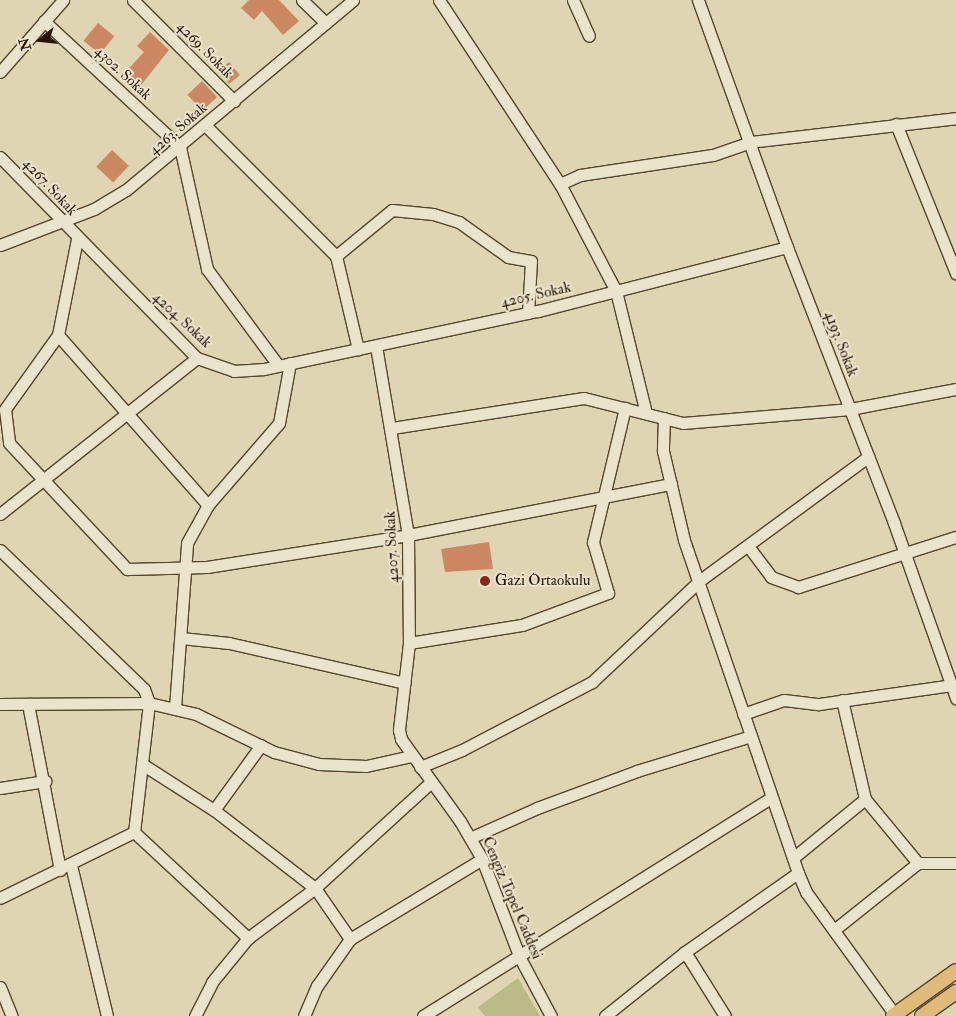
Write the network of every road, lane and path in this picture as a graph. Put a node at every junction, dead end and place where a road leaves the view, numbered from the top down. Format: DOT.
graph roads {
  1 [pos="63,0"];
  2 [pos="133,0"];
  3 [pos="302,0"];
  4 [pos="353,0"];
  5 [pos="439,0"];
  6 [pos="573,0"];
  7 [pos="698,0"];
  8 [pos="44,21"];
  9 [pos="326,23"];
  10 [pos="589,36"];
  11 [pos="0,72"];
  12 [pos="234,101"];
  13 [pos="956,118"];
  14 [pos="896,124"];
  15 [pos="205,125"];
  16 [pos="750,142"];
  17 [pos="180,147"];
  18 [pos="0,157"];
  19 [pos="560,184"];
  20 [pos="62,221"];
  21 [pos="78,239"];
  22 [pos="0,245"];
  23 [pos="787,247"];
  24 [pos="336,256"];
  25 [pos="956,273"];
  26 [pos="616,291"];
  27 [pos="528,313"];
  28 [pos="58,335"];
  29 [pos="376,346"];
  30 [pos="358,350"];
  31 [pos="197,358"];
  32 [pos="284,364"];
  33 [pos="956,389"];
  34 [pos="625,408"];
  35 [pos="850,409"];
  36 [pos="125,413"];
  37 [pos="646,413"];
  38 [pos="664,418"];
  39 [pos="392,428"];
  40 [pos="868,457"];
  41 [pos="42,478"];
  42 [pos="671,484"];
  43 [pos="602,499"];
  44 [pos="208,505"];
  45 [pos="0,514"];
  46 [pos="408,535"];
  47 [pos="956,537"];
  48 [pos="748,546"];
  49 [pos="0,550"];
  50 [pos="905,555"];
  51 [pos="186,565"];
  52 [pos="699,581"];
  53 [pos="181,638"];
  54 [pos="409,643"];
  55 [pos="404,683"];
  56 [pos="952,686"];
  57 [pos="956,698"];
  58 [pos="842,700"];
  59 [pos="149,703"];
  60 [pos="0,704"];
  61 [pos="28,704"];
  62 [pos="175,708"];
  63 [pos="743,714"];
  64 [pos="750,736"];
  65 [pos="261,745"];
  66 [pos="404,747"];
  67 [pos="412,756"];
  68 [pos="142,764"];
  69 [pos="420,767"];
  70 [pos="45,781"];
  71 [pos="431,782"];
  72 [pos="0,788"];
  73 [pos="771,798"];
  74 [pos="865,799"];
  75 [pos="214,810"];
  76 [pos="134,832"];
  77 [pos="470,838"];
  78 [pos="793,858"];
  79 [pos="482,859"];
  80 [pos="918,863"];
  81 [pos="956,864"];
  82 [pos="65,868"];
  83 [pos="798,873"];
  84 [pos="315,888"];
  85 [pos="0,898"];
  86 [pos="834,930"];
  87 [pos="248,938"];
  88 [pos="350,939"];
  89 [pos="685,952"];
  90 [pos="520,958"];
  91 [pos="956,971"];
  92 [pos="0,987"];
  93 [pos="956,992"];
  94 [pos="894,1015"];
  95 [pos="12,1016"];
  96 [pos="107,1016"];
  97 [pos="195,1016"];
  98 [pos="304,1016"];
  99 [pos="423,1016"];
  100 [pos="551,1016"];
  101 [pos="604,1016"];
  102 [pos="725,1016"];
  103 [pos="922,1016"];
  1 -- 8 [label="street"];
  2 -- 12 [label="street, 4269. Sokak"];
  3 -- 9 [label="street"];
  4 -- 9 [label="street, 4263. Sokak"];
  5 -- 19 [label="street"];
  6 -- 10 [label="street"];
  7 -- 16 [label="street, 4193. Sokak"];
  8 -- 11 [label="street"];
  8 -- 17 [label="street, 4302. Sokak"];
  9 -- 12 [label="street, 4263. Sokak"];
  12 -- 15 [label="street, 4263. Sokak"];
  13 -- 14 [label="street"];
  14 -- 16 [label="street"];
  14 -- 25 [label="street"];
  15 -- 17 [label="street, 4263. Sokak"];
  15 -- 24 [label="street"];
  16 -- 19 [label="street"];
  16 -- 23 [label="street, 4193. Sokak"];
  17 -- 20 [label="street, 4263. Sokak"];
  17 -- 32 [label="street"];
  18 -- 20 [label="street, 4267. Sokak"];
  19 -- 26 [label="street"];
  20 -- 21 [label="street, 4267. Sokak"];
  20 -- 22 [label="street, 4263. Sokak"];
  21 -- 28 [label="street"];
  21 -- 31 [label="street, 4204. Sokak"];
  23 -- 26 [label="street, 4205. Sokak"];
  23 -- 35 [label="street, 4193. Sokak"];
  24 -- 27 [label="street"];
  24 -- 30 [label="street"];
  26 -- 27 [label="street, 4205. Sokak"];
  26 -- 37 [label="street"];
  27 -- 29 [label="street, 4205. Sokak"];
  28 -- 36 [label="street"];
  28 -- 41 [label="street"];
  29 -- 30 [label="street, 4205. Sokak"];
  29 -- 39 [label="street, 4207. Sokak"];
  30 -- 32 [label="street, 4205. Sokak"];
  31 -- 32 [label="street, 4204. Sokak"];
  31 -- 36 [label="street"];
  32 -- 44 [label="street"];
  33 -- 35 [label="street"];
  34 -- 37 [label="street"];
  34 -- 39 [label="street"];
  34 -- 43 [label="street"];
  35 -- 38 [label="street"];
  35 -- 40 [label="street, 4193. Sokak"];
  36 -- 41 [label="street"];
  36 -- 44 [label="street"];
  37 -- 38 [label="street"];
  38 -- 42 [label="street"];
  39 -- 46 [label="street, 4207. Sokak"];
  40 -- 48 [label="street"];
  40 -- 50 [label="street, 4193. Sokak"];
  41 -- 45 [label="street"];
  41 -- 51 [label="street"];
  42 -- 43 [label="street"];
  42 -- 52 [label="street"];
  43 -- 46 [label="street"];
  43 -- 54 [label="street"];
  44 -- 51 [label="street"];
  46 -- 51 [label="street"];
  46 -- 54 [label="street, 4207. Sokak"];
  47 -- 50 [label="street"];
  48 -- 50 [label="street"];
  48 -- 52 [label="street"];
  49 -- 59 [label="street"];
  50 -- 56 [label="street, 4193. Sokak"];
  51 -- 53 [label="street"];
  52 -- 63 [label="street"];
  52 -- 69 [label="street"];
  53 -- 55 [label="street"];
  53 -- 62 [label="street"];
  54 -- 55 [label="street, 4207. Sokak"];
  55 -- 66 [label="street, 4207. Sokak"];
  56 -- 57 [label="street, 4193. Sokak"];
  56 -- 58 [label="street"];
  58 -- 63 [label="street"];
  58 -- 74 [label="street"];
  59 -- 61 [label="street"];
  59 -- 62 [label="street"];
  59 -- 68 [label="street"];
  60 -- 61 [label="street"];
  61 -- 70 [label="street"];
  62 -- 65 [label="street"];
  63 -- 64 [label="street"];
  64 -- 73 [label="street"];
  64 -- 77 [label="street"];
  65 -- 67 [label="street"];
  65 -- 75 [label="street"];
  66 -- 67 [label="street, Cengiz Topel Caddesi"];
  67 -- 69 [label="street, Cengiz Topel Caddesi"];
  68 -- 75 [label="street"];
  68 -- 76 [label="street"];
  69 -- 71 [label="street, Cengiz Topel Caddesi"];
  70 -- 72 [label="street"];
  70 -- 82 [label="street"];
  71 -- 77 [label="street, Cengiz Topel Caddesi"];
  71 -- 84 [label="street"];
  73 -- 78 [label="street"];
  73 -- 90 [label="street"];
  74 -- 78 [label="street"];
  74 -- 80 [label="street"];
  75 -- 84 [label="street"];
  76 -- 82 [label="street"];
  76 -- 87 [label="street"];
  77 -- 79 [label="street, Cengiz Topel Caddesi"];
  78 -- 83 [label="street"];
  79 -- 88 [label="street"];
  79 -- 90 [label="street, Cengiz Topel Caddesi"];
  80 -- 81 [label="street"];
  80 -- 86 [label="street"];
  82 -- 85 [label="street"];
  82 -- 96 [label="street"];
  83 -- 86 [label="street"];
  83 -- 89 [label="street"];
  84 -- 87 [label="street"];
  84 -- 88 [label="street"];
  86 -- 94 [label="street"];
  87 -- 97 [label="street"];
  88 -- 98 [label="street"];
  89 -- 101 [label="street"];
  89 -- 102 [label="street"];
  90 -- 99 [label="street"];
  90 -- 100 [label="street, Cengiz Topel Caddesi"];
  91 -- 94 [label="main road"];
  92 -- 95 [label="street"];
  93 -- 103 [label="main road"];
}
